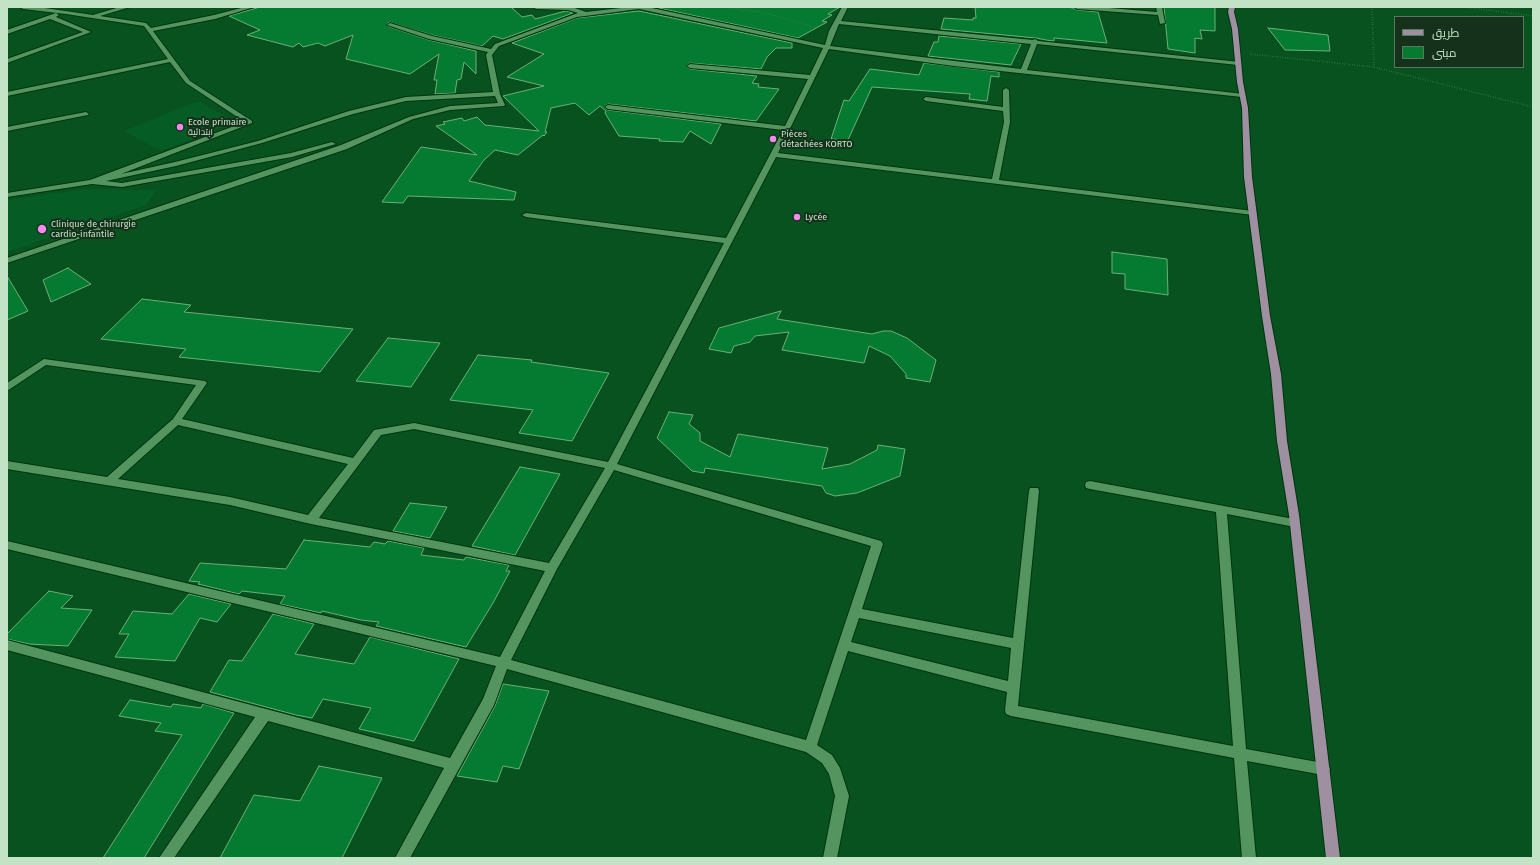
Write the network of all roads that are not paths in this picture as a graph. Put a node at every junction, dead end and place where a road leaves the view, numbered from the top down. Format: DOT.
graph roads {
  1 [pos="23,7"];
  2 [pos="127,7"];
  3 [pos="251,7"];
  4 [pos="536,7"];
  5 [pos="845,7"];
  6 [pos="1077,7"];
  7 [pos="1159,7"];
  8 [pos="1232,7"];
  9 [pos="642,8"];
  10 [pos="66,12"];
  11 [pos="588,14"];
  12 [pos="1161,14"];
  13 [pos="91,16"];
  14 [pos="51,17"];
  15 [pos="1162,24"];
  16 [pos="390,25"];
  17 [pos="834,26"];
  18 [pos="150,30"];
  19 [pos="7,32"];
  20 [pos="1035,41"];
  21 [pos="827,47"];
  22 [pos="493,50"];
  23 [pos="172,60"];
  24 [pos="7,61"];
  25 [pos="1238,63"];
  26 [pos="690,66"];
  27 [pos="1023,72"];
  28 [pos="812,78"];
  29 [pos="1006,90"];
  30 [pos="7,94"];
  31 [pos="497,94"];
  32 [pos="1242,95"];
  33 [pos="926,99"];
  34 [pos="608,107"];
  35 [pos="1006,109"];
  36 [pos="86,114"];
  37 [pos="787,128"];
  38 [pos="7,129"];
  39 [pos="377,133"];
  40 [pos="774,155"];
  41 [pos="995,181"];
  42 [pos="92,182"];
  43 [pos="7,194"];
  44 [pos="1254,213"];
  45 [pos="526,215"];
  46 [pos="729,241"];
  47 [pos="7,261"];
  48 [pos="7,388"];
  49 [pos="176,421"];
  50 [pos="356,462"];
  51 [pos="7,465"];
  52 [pos="611,466"];
  53 [pos="110,481"];
  54 [pos="1090,485"];
  55 [pos="1034,491"];
  56 [pos="1221,509"];
  57 [pos="311,520"];
  58 [pos="1295,523"];
  59 [pos="7,546"];
  60 [pos="552,568"];
  61 [pos="854,612"];
  62 [pos="1018,644"];
  63 [pos="7,645"];
  64 [pos="844,645"];
  65 [pos="503,663"];
  66 [pos="1014,688"];
  67 [pos="265,714"];
  68 [pos="810,747"];
  69 [pos="1240,753"];
  70 [pos="454,765"];
  71 [pos="1323,769"];
  72 [pos="166,858"];
  73 [pos="402,858"];
  74 [pos="830,858"];
  75 [pos="1249,858"];
  76 [pos="1333,858"];
  1 -- 10 [label="street"];
  2 -- 13 [label="street"];
  3 -- 18 [label="street"];
  4 -- 11 [label="street"];
  5 -- 17 [label="street"];
  6 -- 12 [label="street"];
  7 -- 12 [label="street"];
  8 -- 25 [label="main road"];
  9 -- 11 [label="street"];
  9 -- 21 [label="street"];
  10 -- 13 [label="street"];
  10 -- 14 [label="street"];
  11 -- 22 [label="street"];
  12 -- 15 [label="street"];
  13 -- 18 [label="street"];
  14 -- 19 [label="street"];
  14 -- 24 [label="street"];
  16 -- 22 [label="street"];
  17 -- 20 [label="street"];
  17 -- 21 [label="street"];
  18 -- 23 [label="street"];
  20 -- 25 [label="street"];
  20 -- 27 [label="street"];
  21 -- 27 [label="street"];
  21 -- 28 [label="street"];
  22 -- 31 [label="street"];
  23 -- 30 [label="street"];
  23 -- 42 [label="street"];
  25 -- 32 [label="main road"];
  26 -- 28 [label="street"];
  27 -- 32 [label="street"];
  28 -- 37 [label="street"];
  29 -- 35 [label="street"];
  31 -- 39 [label="street"];
  31 -- 42 [label="street"];
  32 -- 44 [label="main road"];
  33 -- 35 [label="street"];
  34 -- 37 [label="street"];
  35 -- 41 [label="street"];
  36 -- 38 [label="street"];
  37 -- 40 [label="street"];
  39 -- 42 [label="street"];
  39 -- 47 [label="street"];
  40 -- 41 [label="street"];
  40 -- 46 [label="street"];
  41 -- 44 [label="street"];
  42 -- 43 [label="street"];
  44 -- 58 [label="main road"];
  45 -- 46 [label="street"];
  46 -- 52 [label="street"];
  48 -- 49 [label="street"];
  49 -- 50 [label="street"];
  49 -- 53 [label="street"];
  50 -- 52 [label="street"];
  50 -- 57 [label="street"];
  51 -- 53 [label="street"];
  52 -- 60 [label="street"];
  52 -- 61 [label="street"];
  53 -- 57 [label="street"];
  54 -- 56 [label="street"];
  55 -- 62 [label="street"];
  56 -- 58 [label="street"];
  56 -- 69 [label="street"];
  57 -- 60 [label="street"];
  58 -- 71 [label="main road"];
  59 -- 65 [label="street"];
  60 -- 65 [label="street"];
  61 -- 62 [label="street"];
  61 -- 64 [label="street"];
  62 -- 66 [label="street"];
  63 -- 67 [label="street"];
  64 -- 66 [label="street"];
  64 -- 68 [label="street"];
  65 -- 68 [label="street"];
  65 -- 70 [label="street"];
  66 -- 69 [label="street"];
  67 -- 70 [label="street"];
  67 -- 72 [label="street"];
  68 -- 74 [label="street"];
  69 -- 71 [label="street"];
  69 -- 75 [label="street"];
  70 -- 73 [label="street"];
  71 -- 76 [label="main road"];
}
